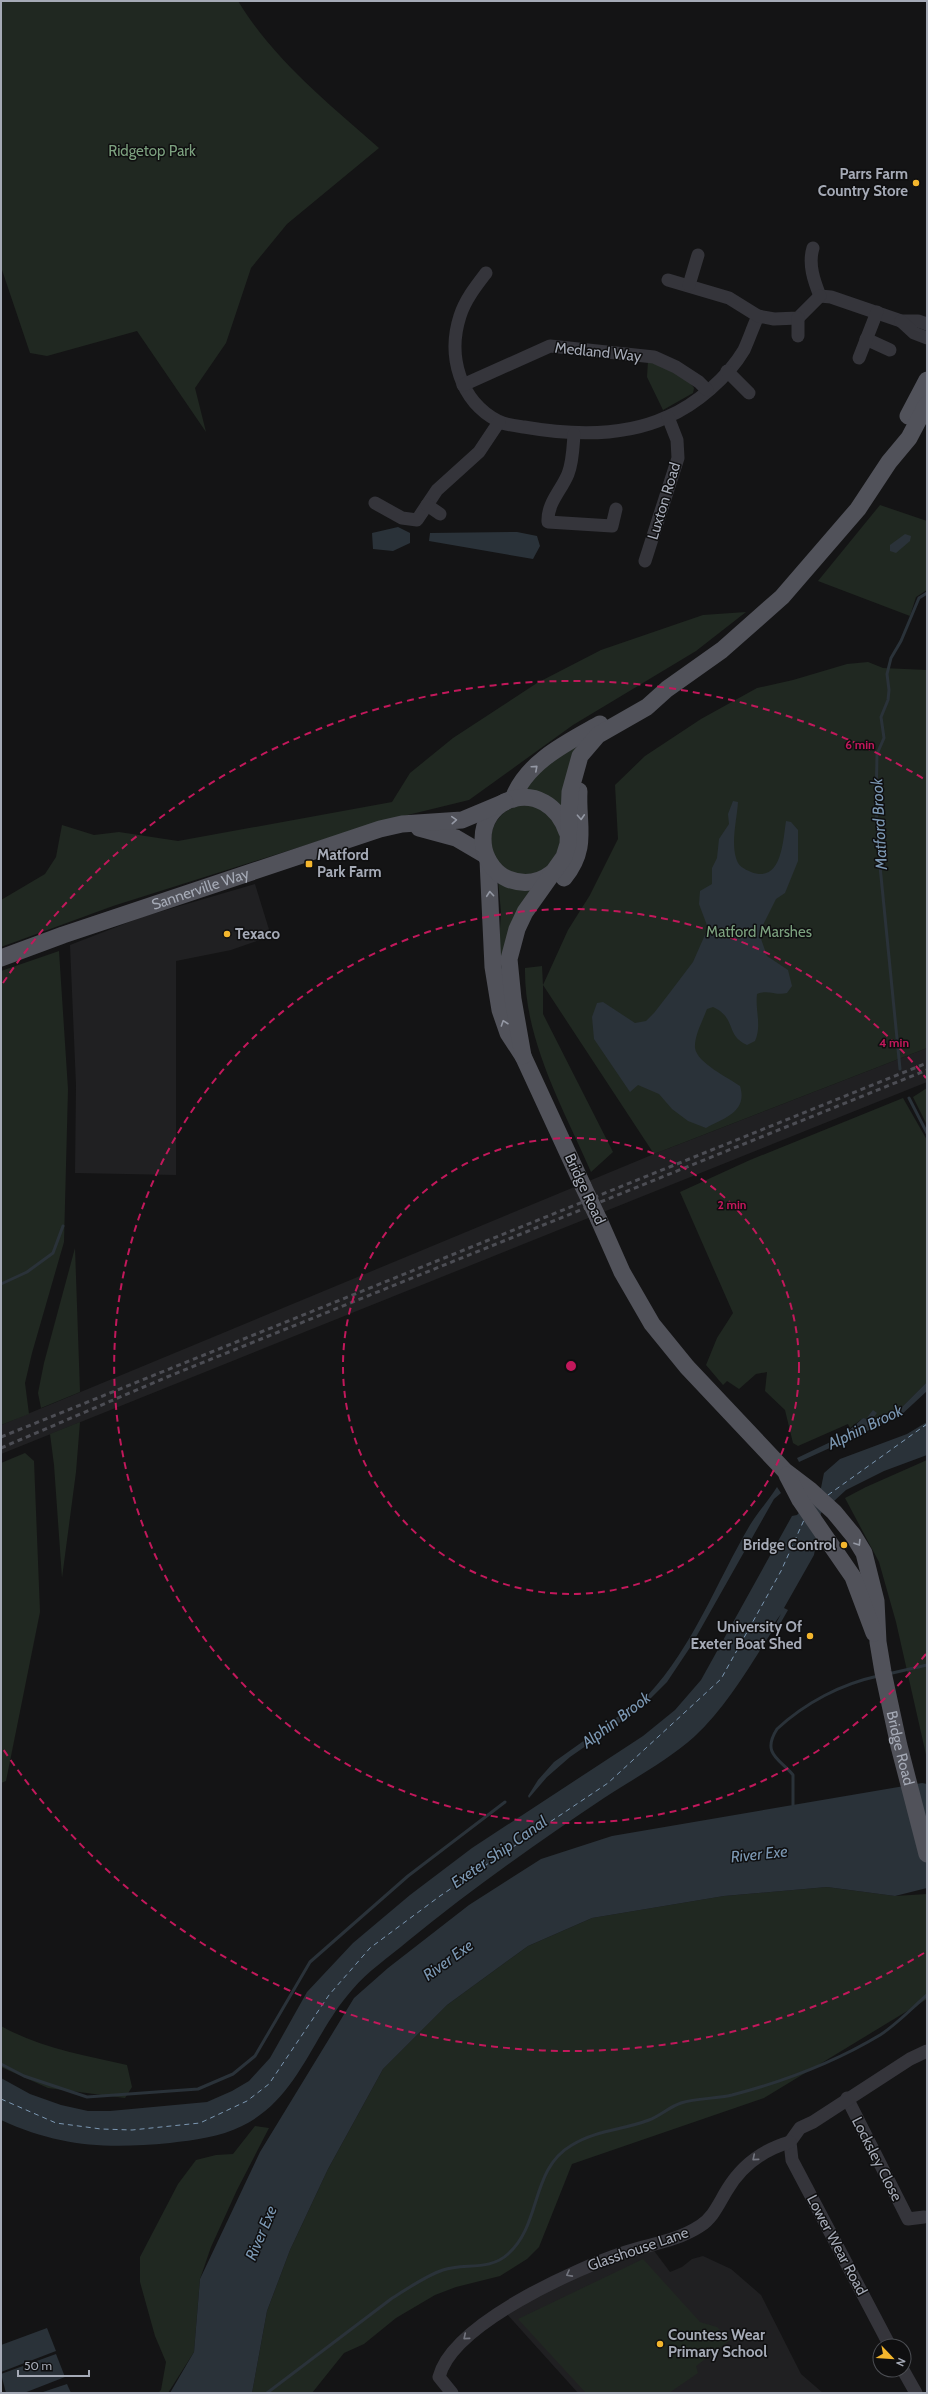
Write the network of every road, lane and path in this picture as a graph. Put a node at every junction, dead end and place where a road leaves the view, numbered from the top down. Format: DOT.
graph roads {
  1 [pos="813,248"];
  2 [pos="698,255"];
  3 [pos="486,273"];
  4 [pos="668,280"];
  5 [pos="688,285"];
  6 [pos="820,296"];
  7 [pos="877,312"];
  8 [pos="758,316"];
  9 [pos="798,318"];
  10 [pos="901,321"];
  11 [pos="927,324"];
  12 [pos="798,336"];
  13 [pos="927,338"];
  14 [pos="866,340"];
  15 [pos="890,350"];
  16 [pos="859,358"];
  17 [pos="727,371"];
  18 [pos="927,380"];
  19 [pos="463,385"];
  20 [pos="707,390"];
  21 [pos="749,393"];
  22 [pos="927,404"];
  23 [pos="668,417"];
  24 [pos="499,422"];
  25 [pos="574,434"];
  26 [pos="889,462"];
  27 [pos="374,502"];
  28 [pos="427,505"];
  29 [pos="616,509"];
  30 [pos="440,514"];
  31 [pos="645,561"];
  32 [pos="667,689"];
  33 [pos="620,723"];
  34 [pos="509,801"];
  35 [pos="402,824"];
  36 [pos="567,832"];
  37 [pos="486,857"];
  38 [pos="557,869"];
  39 [pos="1,958"];
  40 [pos="512,978"];
  41 [pos="523,1056"];
  42 [pos="809,1500"];
  43 [pos="878,1642"];
  44 [pos="927,1854"];
  45 [pos="927,2051"];
  46 [pos="847,2098"];
  47 [pos="790,2142"];
  48 [pos="924,2217"];
  49 [pos="886,2338"];
  50 [pos="908,2378"];
  51 [pos="452,2393"];
  52 [pos="916,2393"];
  1 -- 6 [label="street"];
  2 -- 5 [label="street"];
  3 -- 19 [label="street"];
  4 -- 5 [label="street"];
  5 -- 8 [label="street"];
  6 -- 7 [label="street"];
  6 -- 9 [label="street"];
  7 -- 10 [label="street"];
  7 -- 14 [label="street"];
  8 -- 9 [label="street"];
  8 -- 17 [label="street"];
  9 -- 12 [label="street"];
  10 -- 11 [label="street"];
  10 -- 13 [label="street"];
  14 -- 15 [label="street"];
  14 -- 16 [label="street"];
  17 -- 20 [label="street"];
  17 -- 21 [label="street"];
  18 -- 26 [label="main road"];
  19 -- 20 [label="street, Medland Way"];
  19 -- 24 [label="street"];
  20 -- 23 [label="street"];
  22 -- 26 [label="main road"];
  23 -- 25 [label="street"];
  23 -- 31 [label="street, Luxton Road"];
  24 -- 25 [label="street"];
  24 -- 28 [label="street"];
  25 -- 29 [label="street"];
  26 -- 32 [label="main road"];
  27 -- 28 [label="street"];
  28 -- 30 [label="street"];
  32 -- 33 [label="main road"];
  34 -- 32 [label="main road, one-way"];
  33 -- 36 [label="main road"];
  33 -- 40 [label="main road, one-way"];
  35 -- 34 [label="main road, Sannerville Way, one-way"];
  34 -- 36 [label="main road"];
  34 -- 37 [label="main road"];
  35 -- 37 [label="main road, Sannerville Way"];
  35 -- 39 [label="main road, Sannerville Way"];
  36 -- 38 [label="main road"];
  37 -- 38 [label="main road"];
  41 -- 37 [label="main road, Bridge Road, one-way"];
  38 -- 40 [label="main road"];
  40 -- 41 [label="main road"];
  41 -- 42 [label="main road, Bridge Road, bridge"];
  42 -- 43 [label="main road, Bridge Road"];
  42 -- 43 [label="main road, Bridge Road, one-way"];
  43 -- 44 [label="main road, Bridge Road"];
  45 -- 46 [label="street"];
  46 -- 47 [label="street"];
  46 -- 48 [label="street, Locksley Close"];
  47 -- 49 [label="street, Lower Wear Road"];
  47 -- 51 [label="street, Glasshouse Lane, one-way"];
  50 -- 52 [label="street"];
}
